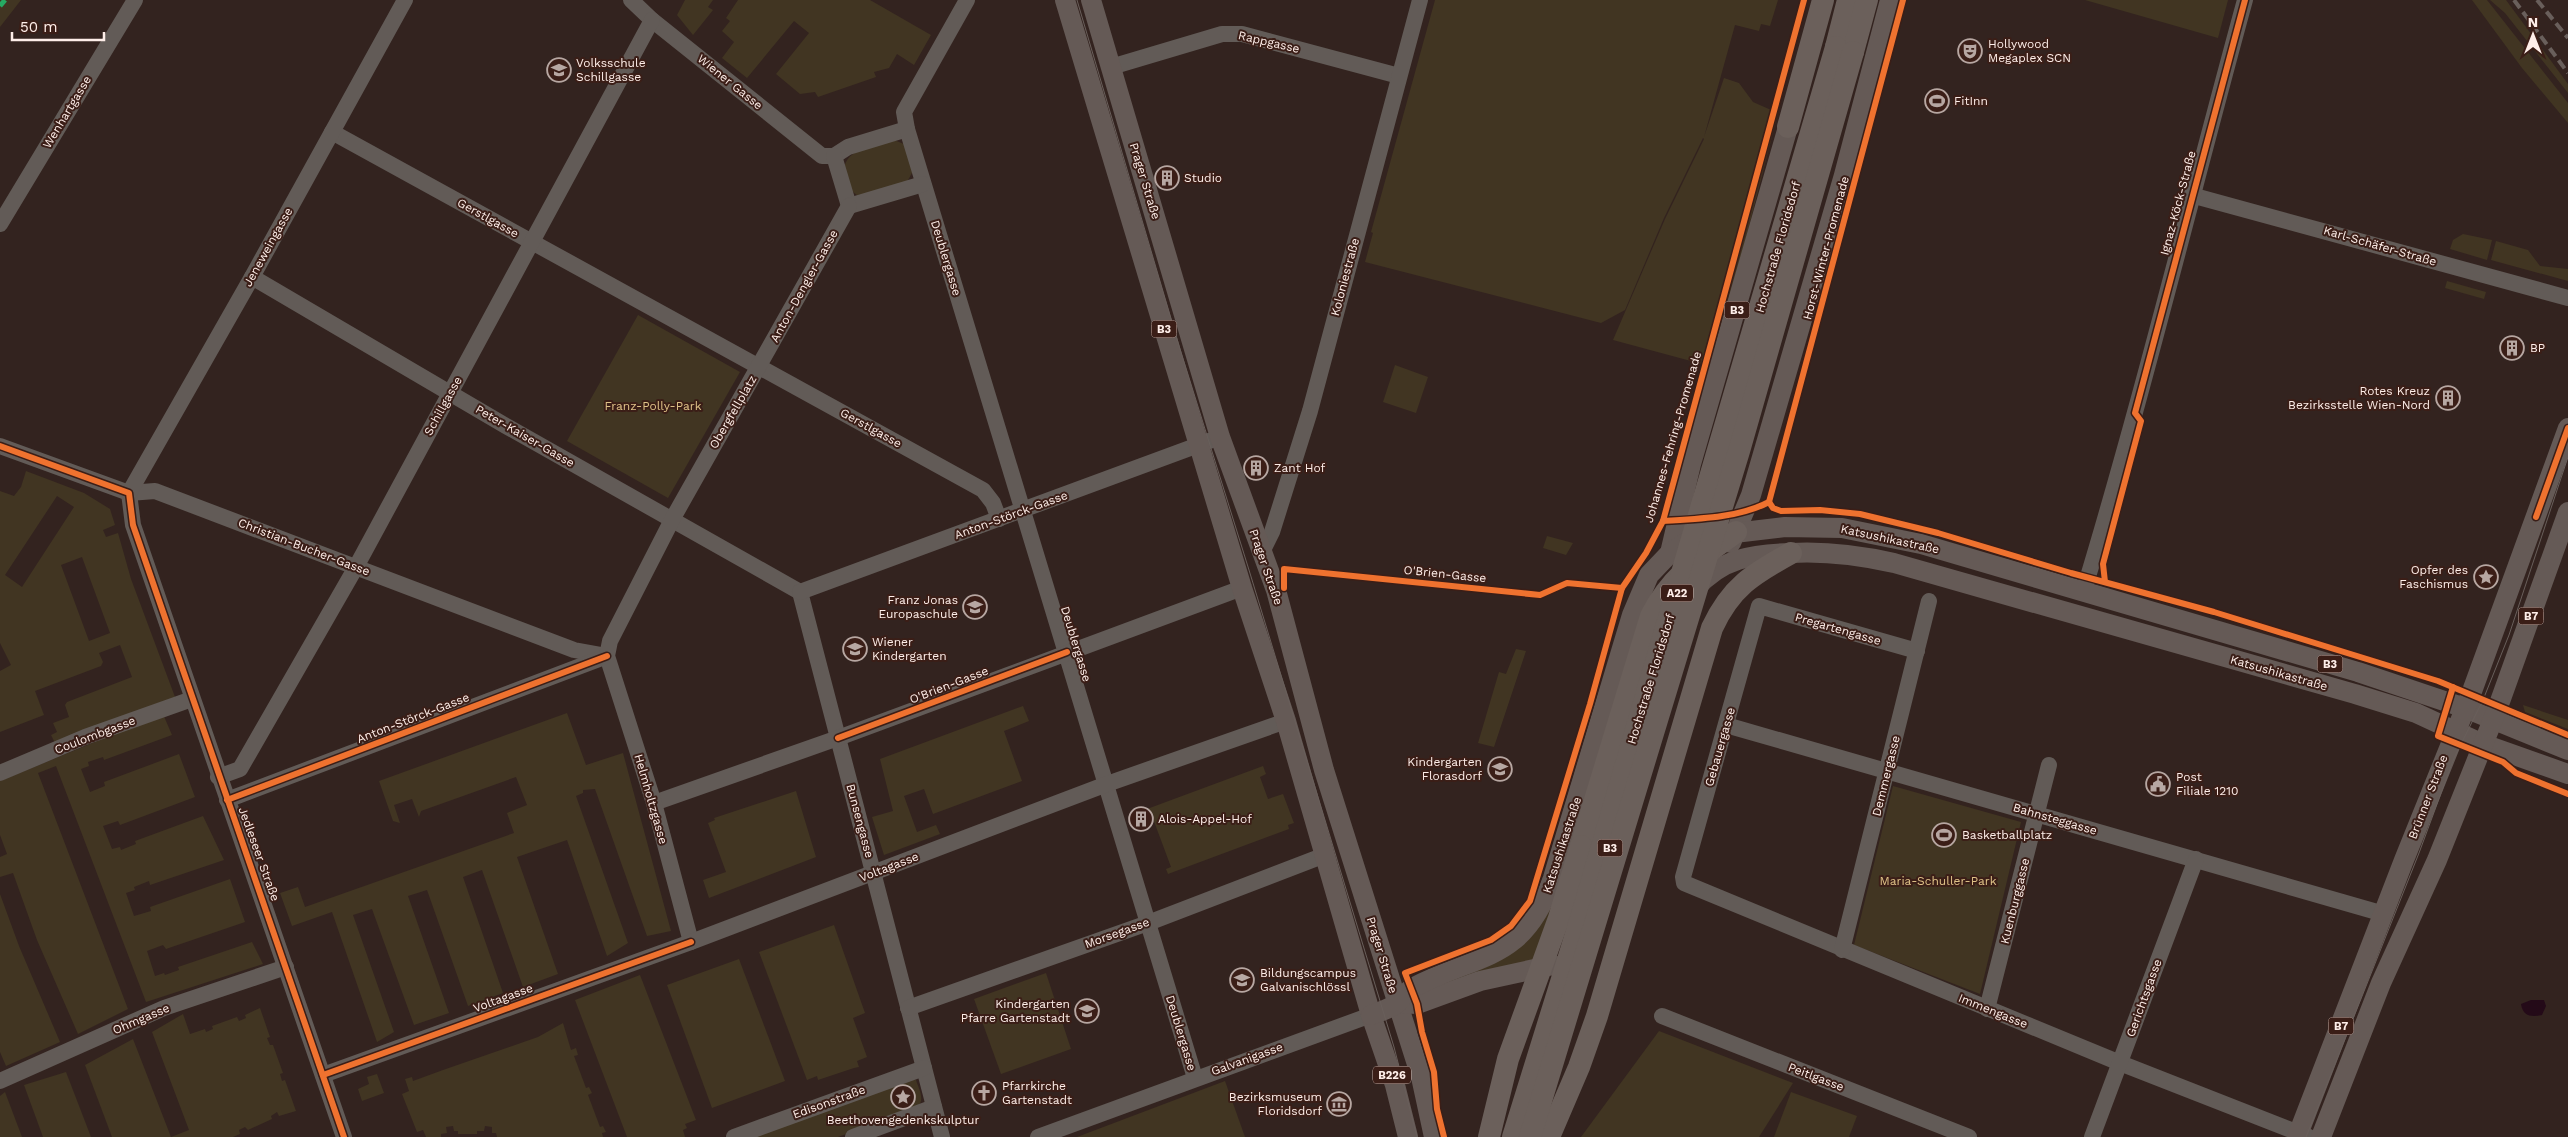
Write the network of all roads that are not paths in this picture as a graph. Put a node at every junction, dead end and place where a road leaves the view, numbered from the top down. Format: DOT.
graph roads {
  1 [pos="135,0"];
  2 [pos="405,0"];
  3 [pos="631,0"];
  4 [pos="967,0"];
  5 [pos="1064,0"];
  6 [pos="1091,0"];
  7 [pos="1420,0"];
  8 [pos="1823,0"];
  9 [pos="1848,0"];
  10 [pos="1867,0"];
  11 [pos="1890,0"];
  12 [pos="2245,0"];
  13 [pos="652,20"];
  14 [pos="1844,50"];
  15 [pos="1110,67"];
  16 [pos="1086,69"];
  17 [pos="1399,76"];
  18 [pos="1788,127"];
  19 [pos="907,129"];
  20 [pos="332,132"];
  21 [pos="1854,141"];
  22 [pos="834,156"];
  23 [pos="923,184"];
  24 [pos="2191,195"];
  25 [pos="849,206"];
  26 [pos="0,224"];
  27 [pos="531,242"];
  28 [pos="252,277"];
  29 [pos="2568,298"];
  30 [pos="645,304"];
  31 [pos="759,366"];
  32 [pos="451,393"];
  33 [pos="2568,428"];
  34 [pos="1220,437"];
  35 [pos="0,446"];
  36 [pos="1199,446"];
  37 [pos="1685,492"];
  38 [pos="129,493"];
  39 [pos="1751,495"];
  40 [pos="1022,511"];
  41 [pos="2568,512"];
  42 [pos="673,518"];
  43 [pos="999,519"];
  44 [pos="1785,527"];
  45 [pos="1736,532"];
  46 [pos="1262,552"];
  47 [pos="1670,553"];
  48 [pos="1712,553"];
  49 [pos="1791,553"];
  50 [pos="356,567"];
  51 [pos="1242,588"];
  52 [pos="2084,590"];
  53 [pos="800,592"];
  54 [pos="1929,601"];
  55 [pos="1759,606"];
  56 [pos="2077,614"];
  57 [pos="1917,651"];
  58 [pos="1068,652"];
  59 [pos="608,656"];
  60 [pos="192,699"];
  61 [pos="2465,708"];
  62 [pos="2493,720"];
  63 [pos="1286,722"];
  64 [pos="1726,725"];
  65 [pos="2455,730"];
  66 [pos="838,738"];
  67 [pos="2483,744"];
  68 [pos="2568,750"];
  69 [pos="2049,765"];
  70 [pos="1887,771"];
  71 [pos="0,773"];
  72 [pos="2568,774"];
  73 [pos="218,777"];
  74 [pos="1107,784"];
  75 [pos="227,800"];
  76 [pos="654,803"];
  77 [pos="2037,814"];
  78 [pos="1325,855"];
  79 [pos="2196,859"];
  80 [pos="873,873"];
  81 [pos="1687,886"];
  82 [pos="2384,914"];
  83 [pos="1148,923"];
  84 [pos="691,942"];
  85 [pos="1842,950"];
  86 [pos="286,967"];
  87 [pos="1396,1003"];
  88 [pos="908,1008"];
  89 [pos="1988,1008"];
  90 [pos="1371,1014"];
  91 [pos="1662,1016"];
  92 [pos="2120,1063"];
  93 [pos="924,1068"];
  94 [pos="323,1075"];
  95 [pos="1195,1078"];
  96 [pos="0,1081"];
  97 [pos="934,1107"];
  98 [pos="2302,1136"];
  99 [pos="344,1137"];
  100 [pos="734,1137"];
  101 [pos="853,1137"];
  102 [pos="942,1137"];
  103 [pos="1038,1137"];
  104 [pos="1408,1137"];
  105 [pos="1434,1137"];
  106 [pos="1490,1137"];
  107 [pos="1513,1137"];
  108 [pos="1530,1137"];
  109 [pos="1549,1137"];
  110 [pos="1969,1137"];
  111 [pos="2092,1137"];
  112 [pos="2321,1137"];
  1 -- 26 [label="street, Wenhartgasse"];
  2 -- 20 [label="street, Jeneweingasse"];
  3 -- 13 [label="street, Wiener Gasse"];
  4 -- 19 [label="street"];
  5 -- 16 [label="main road, Prager Straße / B3"];
  6 -- 15 [label="main road, Prager Straße / B3"];
  7 -- 17 [label="street, Koloniestraße"];
  8 -- 18 [label="highway"];
  9 -- 14 [label="highway, A22"];
  10 -- 14 [label="highway, A22"];
  11 -- 21 [label="main road"];
  12 -- 24 [label="street, Ignaz-Köck-Straße"];
  13 -- 22 [label="street, Wiener Gasse"];
  13 -- 27 [label="street, Schillgasse"];
  14 -- 107 [label="highway, Hochstraße Floridsdorf / A22, bridge"];
  14 -- 108 [label="highway, Hochstraße Floridsdorf / A22, bridge"];
  15 -- 16 [label="main road"];
  15 -- 17 [label="street, Rappgasse"];
  15 -- 34 [label="main road, Prager Straße / B3"];
  16 -- 36 [label="main road, Prager Straße / B3"];
  17 -- 46 [label="street, Koloniestraße"];
  18 -- 21 [label="street"];
  18 -- 37 [label="main road, B3"];
  19 -- 22 [label="street"];
  19 -- 23 [label="street, Deublergasse"];
  20 -- 27 [label="street, Gerstlgasse"];
  20 -- 28 [label="street, Jeneweingasse"];
  21 -- 39 [label="main road"];
  22 -- 25 [label="street"];
  23 -- 25 [label="street"];
  23 -- 40 [label="street, Deublergasse"];
  24 -- 29 [label="street, Karl-Schäfer-Straße"];
  24 -- 52 [label="street, Ignaz-Köck-Straße"];
  25 -- 31 [label="street, Anton-Dengler-Gasse"];
  27 -- 30 [label="street, Gerstlgasse"];
  27 -- 32 [label="street, Schillgasse"];
  28 -- 32 [label="street, Peter-Kaiser-Gasse"];
  28 -- 38 [label="street, Jeneweingasse"];
  30 -- 31 [label="street, Obergfellplatz"];
  31 -- 42 [label="street, Obergfellplatz"];
  31 -- 43 [label="street, Gerstlgasse"];
  32 -- 42 [label="street, Peter-Kaiser-Gasse"];
  32 -- 50 [label="street, Schillgasse"];
  33 -- 61 [label="main road, Brünner Straße / B7"];
  34 -- 36 [label="street, Anton-Störck-Gasse"];
  34 -- 46 [label="main road, Prager Straße / B3"];
  35 -- 38 [label="street, Christian-Bucher-Gasse"];
  36 -- 40 [label="street, Anton-Störck-Gasse"];
  36 -- 51 [label="main road, Prager Straße / B3"];
  37 -- 47 [label="main road, B3"];
  37 -- 48 [label="main road, B3"];
  38 -- 50 [label="street, Christian-Bucher-Gasse"];
  38 -- 60 [label="street, Jedleseer Straße"];
  39 -- 44 [label="main road, B3"];
  39 -- 45 [label="main road"];
  40 -- 43 [label="street, Anton-Störck-Gasse"];
  40 -- 58 [label="street, Deublergasse"];
  41 -- 62 [label="main road, B7"];
  42 -- 53 [label="street, Peter-Kaiser-Gasse"];
  42 -- 59 [label="street"];
  43 -- 53 [label="street, Anton-Störck-Gasse"];
  44 -- 45 [label="main road, Katsushikastraße / B3"];
  44 -- 52 [label="main road, Katsushikastraße / B3"];
  45 -- 48 [label="highway"];
  46 -- 51 [label="main road"];
  46 -- 87 [label="main road, Prager Straße / B3"];
  47 -- 48 [label="main road, Katsushikastraße / B3"];
  47 -- 87 [label="main road, Katsushikastraße / B3"];
  48 -- 49 [label="main road, Katsushikastraße / B3"];
  48 -- 87 [label="main road, Katsushikastraße / B3"];
  48 -- 106 [label="highway, bridge"];
  49 -- 56 [label="main road, Katsushikastraße / B3"];
  49 -- 109 [label="highway"];
  50 -- 59 [label="street, Christian-Bucher-Gasse"];
  50 -- 73 [label="street, Schillgasse"];
  51 -- 58 [label="street, O'Brien-Gasse"];
  51 -- 63 [label="main road, Prager Straße / B3"];
  52 -- 56 [label="main road"];
  52 -- 61 [label="main road, Katsushikastraße / B3"];
  53 -- 66 [label="street, Bunsengasse"];
  54 -- 57 [label="street, Demmergasse"];
  55 -- 57 [label="street, Pregartengasse"];
  55 -- 64 [label="street, Gebauergasse"];
  56 -- 65 [label="main road, Katsushikastraße / B3"];
  57 -- 70 [label="street, Demmergasse"];
  58 -- 66 [label="street, O'Brien-Gasse"];
  58 -- 74 [label="street, Deublergasse"];
  59 -- 75 [label="street, Anton-Störck-Gasse"];
  59 -- 76 [label="street, Helmholtzgasse"];
  60 -- 71 [label="street, Coulombgasse"];
  60 -- 73 [label="street, Jedleseer Straße"];
  61 -- 62 [label="main road, Katsushikastraße / B3"];
  61 -- 65 [label="main road, Brünner Straße / B7"];
  62 -- 67 [label="main road, B7"];
  62 -- 68 [label="main road, Katsushikastraße / B3"];
  63 -- 74 [label="street, Voltagasse"];
  63 -- 78 [label="main road, Prager Straße / B3"];
  64 -- 70 [label="street, Bahnsteggasse"];
  64 -- 81 [label="street, Gebauergasse"];
  65 -- 67 [label="main road, Katsushikastraße / B3"];
  65 -- 82 [label="main road, Brünner Straße / B7"];
  66 -- 76 [label="street, O'Brien-Gasse"];
  66 -- 80 [label="street, Bunsengasse"];
  67 -- 72 [label="main road, Katsushikastraße / B3"];
  67 -- 112 [label="main road, B7"];
  69 -- 77 [label="street, Kuenburggasse"];
  70 -- 77 [label="street, Bahnsteggasse"];
  70 -- 85 [label="street, Demmergasse"];
  73 -- 75 [label="street, Jedleseer Straße"];
  74 -- 80 [label="street, Voltagasse"];
  74 -- 83 [label="street, Deublergasse"];
  75 -- 86 [label="street, Jedleseer Straße"];
  76 -- 84 [label="street, Helmholtzgasse"];
  77 -- 79 [label="street, Bahnsteggasse"];
  77 -- 89 [label="street, Kuenburggasse"];
  78 -- 83 [label="street, Morsegasse"];
  78 -- 90 [label="main road, Prager Straße / B3"];
  79 -- 82 [label="street, Bahnsteggasse"];
  79 -- 92 [label="street, Gerichtsgasse"];
  80 -- 84 [label="street, Voltagasse"];
  80 -- 88 [label="street, Bunsengasse"];
  81 -- 85 [label="street, Immengasse"];
  82 -- 98 [label="main road, Brünner Straße / B7"];
  83 -- 88 [label="street, Morsegasse"];
  83 -- 95 [label="street, Deublergasse"];
  84 -- 94 [label="street, Voltagasse"];
  85 -- 89 [label="street, Immengasse"];
  86 -- 94 [label="street, Jedleseer Straße"];
  86 -- 96 [label="street, Ohmgasse"];
  87 -- 90 [label="main road, B3"];
  87 -- 105 [label="main road, Prager Straße / B226"];
  88 -- 93 [label="street, Bunsengasse"];
  89 -- 92 [label="street, Immengasse"];
  90 -- 95 [label="street, Galvanigasse"];
  90 -- 104 [label="main road, Prager Straße / B226"];
  91 -- 110 [label="street, Peitlgasse"];
  92 -- 98 [label="street, Immengasse"];
  92 -- 111 [label="street, Gerichtsgasse"];
  93 -- 97 [label="street, Bunsengasse"];
  93 -- 100 [label="street, Edisonstraße"];
  94 -- 99 [label="street, Jedleseer Straße"];
  95 -- 103 [label="street, Galvanigasse"];
  97 -- 101 [label="street"];
  97 -- 102 [label="street, Bunsengasse"];
}
